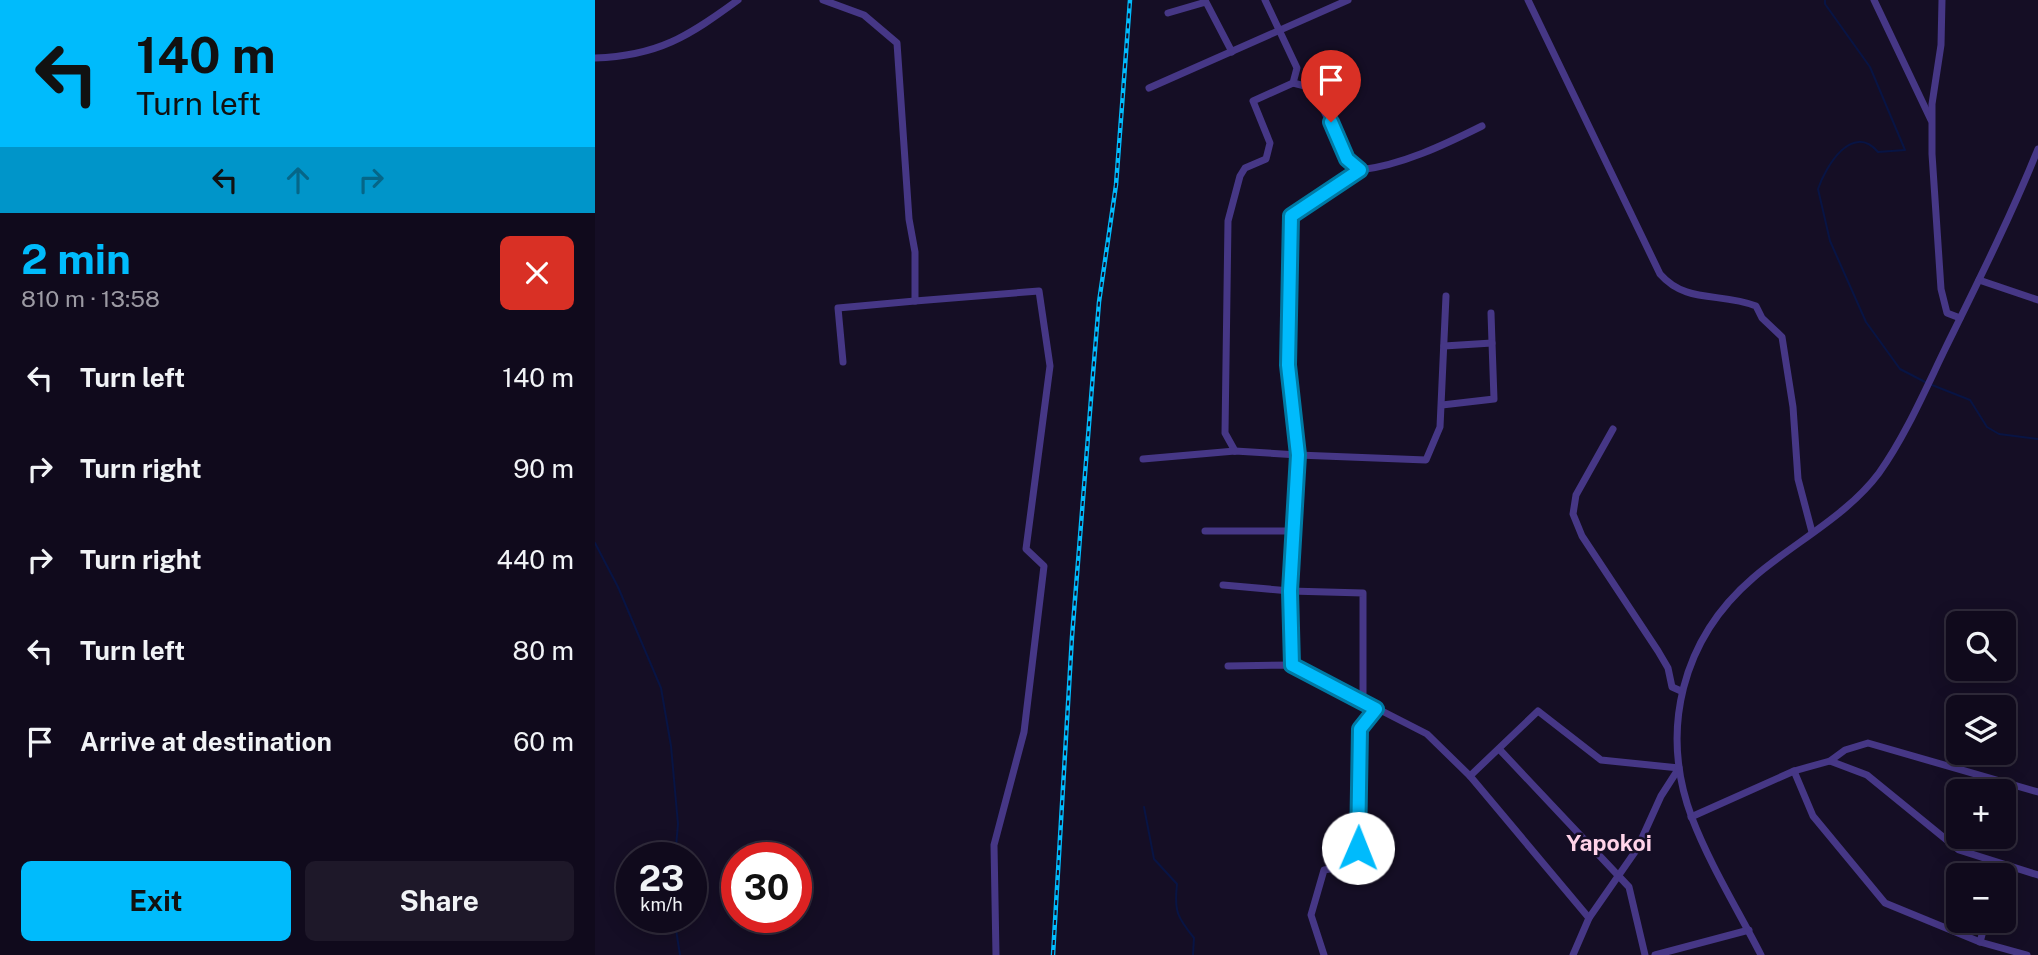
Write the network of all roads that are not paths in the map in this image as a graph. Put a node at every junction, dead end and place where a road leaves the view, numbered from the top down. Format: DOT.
graph roads {
  1 [pos="738,0"];
  2 [pos="823,0"];
  3 [pos="1265,0"];
  4 [pos="1348,0"];
  5 [pos="1528,0"];
  6 [pos="1874,0"];
  7 [pos="1942,0"];
  8 [pos="1168,13"];
  9 [pos="1279,30"];
  10 [pos="1232,52"];
  11 [pos="595,58"];
  12 [pos="1293,83"];
  13 [pos="1149,88"];
  14 [pos="1931,120"];
  15 [pos="1482,126"];
  16 [pos="2038,149"];
  17 [pos="1360,170"];
  18 [pos="1979,280"];
  19 [pos="1446,296"];
  20 [pos="2038,300"];
  21 [pos="915,302"];
  22 [pos="1490,313"];
  23 [pos="1961,318"];
  24 [pos="1492,343"];
  25 [pos="1444,346"];
  26 [pos="843,362"];
  27 [pos="1442,405"];
  28 [pos="1613,429"];
  29 [pos="1235,452"];
  30 [pos="1298,455"];
  31 [pos="1143,459"];
  32 [pos="1205,531"];
  33 [pos="1294,531"];
  34 [pos="1812,532"];
  35 [pos="1223,585"];
  36 [pos="1290,591"];
  37 [pos="1292,665"];
  38 [pos="1228,666"];
  39 [pos="1681,691"];
  40 [pos="1363,702"];
  41 [pos="1376,709"];
  42 [pos="1500,750"];
  43 [pos="1830,761"];
  44 [pos="1679,768"];
  45 [pos="1794,771"];
  46 [pos="1470,776"];
  47 [pos="2038,792"];
  48 [pos="1691,817"];
  49 [pos="2000,863"];
  50 [pos="2016,868"];
  51 [pos="2038,875"];
  52 [pos="1620,878"];
  53 [pos="1589,918"];
  54 [pos="1749,930"];
  55 [pos="1982,933"];
  56 [pos="1980,942"];
  57 [pos="1576,953"];
  58 [pos="996,955"];
  59 [pos="1324,955"];
  60 [pos="1645,955"];
  61 [pos="1655,955"];
  62 [pos="1761,955"];
  63 [pos="2027,955"];
  1 -- 11 [label="street"];
  2 -- 21 [label="street"];
  3 -- 9 [label="street"];
  4 -- 9 [label="street"];
  5 -- 34 [label="street"];
  6 -- 14 [label="street"];
  7 -- 14 [label="street"];
  8 -- 10 [label="street"];
  9 -- 10 [label="street"];
  9 -- 12 [label="street"];
  10 -- 13 [label="street"];
  12 -- 17 [label="street"];
  12 -- 29 [label="street"];
  14 -- 23 [label="street"];
  15 -- 17 [label="street"];
  16 -- 18 [label="street"];
  17 -- 30 [label="street"];
  18 -- 20 [label="street"];
  18 -- 23 [label="street"];
  19 -- 25 [label="street"];
  21 -- 26 [label="street"];
  21 -- 58 [label="street"];
  22 -- 24 [label="street"];
  23 -- 34 [label="street"];
  24 -- 25 [label="street"];
  24 -- 27 [label="street"];
  25 -- 27 [label="street"];
  27 -- 30 [label="street"];
  28 -- 39 [label="street"];
  29 -- 30 [label="street"];
  29 -- 31 [label="street"];
  30 -- 33 [label="street"];
  32 -- 33 [label="street"];
  33 -- 36 [label="street"];
  34 -- 39 [label="street"];
  35 -- 36 [label="street"];
  36 -- 37 [label="street"];
  36 -- 40 [label="street"];
  37 -- 38 [label="street"];
  37 -- 40 [label="street"];
  39 -- 44 [label="street"];
  40 -- 41 [label="street"];
  41 -- 46 [label="street"];
  41 -- 59 [label="street"];
  42 -- 44 [label="street"];
  42 -- 46 [label="street"];
  42 -- 52 [label="street"];
  43 -- 45 [label="street"];
  43 -- 47 [label="street"];
  43 -- 49 [label="street"];
  44 -- 48 [label="street"];
  44 -- 52 [label="street"];
  45 -- 48 [label="street"];
  45 -- 56 [label="street"];
  46 -- 53 [label="street"];
  48 -- 54 [label="street"];
  50 -- 51 [label="street"];
  52 -- 53 [label="street"];
  52 -- 60 [label="street"];
  53 -- 57 [label="street"];
  54 -- 61 [label="street"];
  54 -- 62 [label="street"];
  55 -- 56 [label="street"];
  56 -- 63 [label="street"];
}
